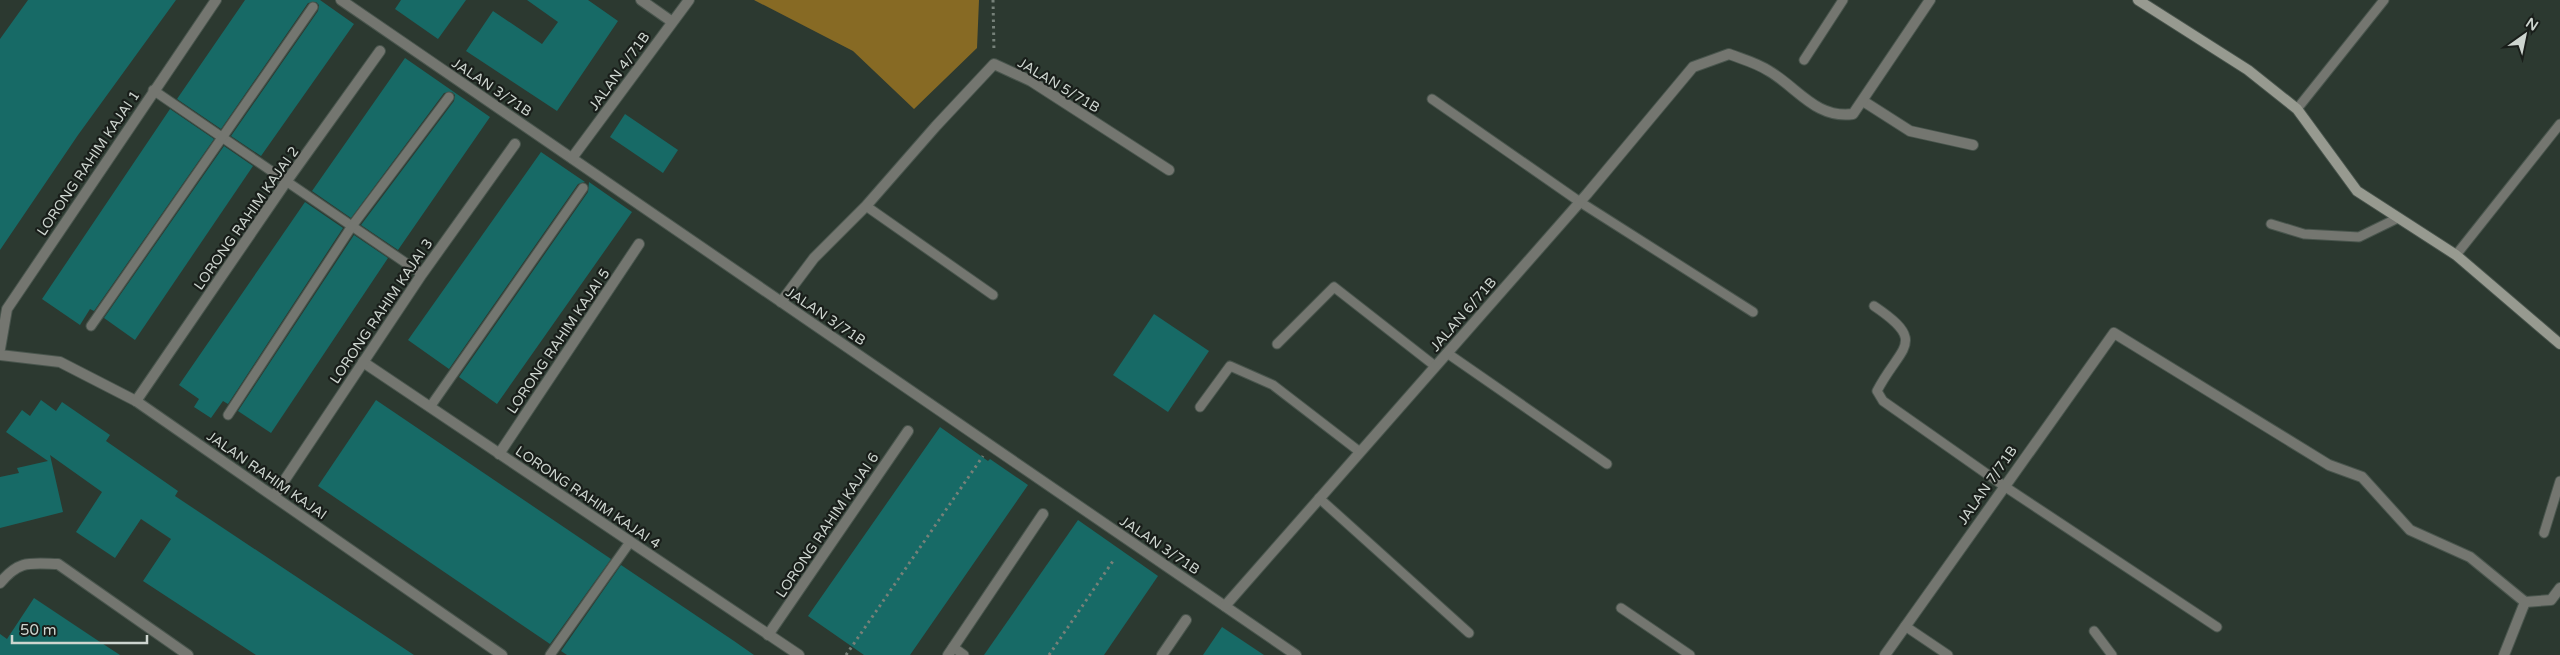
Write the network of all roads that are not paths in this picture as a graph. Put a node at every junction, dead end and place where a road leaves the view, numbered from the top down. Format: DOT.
graph roads {
  1 [pos="216,0"];
  2 [pos="341,0"];
  3 [pos="641,0"];
  4 [pos="688,0"];
  5 [pos="1843,0"];
  6 [pos="1930,0"];
  7 [pos="2138,0"];
  8 [pos="2384,0"];
  9 [pos="313,7"];
  10 [pos="671,21"];
  11 [pos="380,51"];
  12 [pos="1804,60"];
  13 [pos="153,90"];
  14 [pos="449,97"];
  15 [pos="1432,99"];
  16 [pos="1863,101"];
  17 [pos="2297,109"];
  18 [pos="2560,124"];
  19 [pos="221,137"];
  20 [pos="515,144"];
  21 [pos="1973,145"];
  22 [pos="572,158"];
  23 [pos="1169,170"];
  24 [pos="286,182"];
  25 [pos="583,188"];
  26 [pos="1580,202"];
  27 [pos="866,206"];
  28 [pos="2398,218"];
  29 [pos="2271,224"];
  30 [pos="352,226"];
  31 [pos="639,244"];
  32 [pos="2456,255"];
  33 [pos="422,274"];
  34 [pos="992,295"];
  35 [pos="781,302"];
  36 [pos="4,306"];
  37 [pos="1874,306"];
  38 [pos="1753,312"];
  39 [pos="91,326"];
  40 [pos="1276,344"];
  41 [pos="2560,344"];
  42 [pos="0,349"];
  43 [pos="1447,353"];
  44 [pos="0,355"];
  45 [pos="363,362"];
  46 [pos="1435,366"];
  47 [pos="136,401"];
  48 [pos="430,407"];
  49 [pos="1200,407"];
  50 [pos="228,415"];
  51 [pos="908,431"];
  52 [pos="1360,452"];
  53 [pos="499,454"];
  54 [pos="1607,464"];
  55 [pos="2560,481"];
  56 [pos="2004,486"];
  57 [pos="274,496"];
  58 [pos="1319,498"];
  59 [pos="1043,514"];
  60 [pos="2544,533"];
  61 [pos="630,542"];
  62 [pos="0,583"];
  63 [pos="2560,588"];
  64 [pos="2525,602"];
  65 [pos="1225,606"];
  66 [pos="1621,608"];
  67 [pos="1186,620"];
  68 [pos="1905,626"];
  69 [pos="2217,628"];
  70 [pos="2094,631"];
  71 [pos="1469,633"];
  72 [pos="768,635"];
  73 [pos="951,651"];
  74 [pos="188,655"];
  75 [pos="502,655"];
  76 [pos="550,655"];
  77 [pos="798,655"];
  78 [pos="964,655"];
  79 [pos="1162,655"];
  80 [pos="1296,655"];
  81 [pos="1690,655"];
  82 [pos="1885,655"];
  83 [pos="1948,655"];
  84 [pos="2112,655"];
  85 [pos="2504,655"];
  1 -- 13 [label="street, LORONG RAHIM KAJAI 1"];
  2 -- 22 [label="street, JALAN 3/71B"];
  3 -- 10 [label="street"];
  4 -- 10 [label="street, JALAN 4/71B"];
  5 -- 12 [label="lane"];
  6 -- 16 [label="street"];
  7 -- 17 [label="street"];
  8 -- 17 [label="lane"];
  9 -- 19 [label="lane"];
  10 -- 22 [label="street, JALAN 4/71B"];
  11 -- 24 [label="street, LORONG RAHIM KAJAI 2"];
  13 -- 19 [label="lane"];
  13 -- 36 [label="street, LORONG RAHIM KAJAI 1"];
  14 -- 30 [label="lane"];
  15 -- 26 [label="lane"];
  16 -- 21 [label="street"];
  16 -- 26 [label="street, JALAN 6/71B"];
  17 -- 28 [label="street"];
  18 -- 32 [label="lane"];
  19 -- 24 [label="lane"];
  19 -- 39 [label="lane"];
  20 -- 33 [label="street, LORONG RAHIM KAJAI 3"];
  22 -- 35 [label="street, JALAN 3/71B"];
  23 -- 27 [label="street, JALAN 5/71B"];
  24 -- 30 [label="lane"];
  24 -- 47 [label="street, LORONG RAHIM KAJAI 2"];
  25 -- 48 [label="lane"];
  26 -- 38 [label="lane"];
  26 -- 43 [label="street, JALAN 6/71B"];
  27 -- 34 [label="lane"];
  27 -- 35 [label="street"];
  28 -- 29 [label="lane"];
  28 -- 32 [label="street"];
  30 -- 33 [label="lane"];
  30 -- 50 [label="lane"];
  31 -- 53 [label="street, LORONG RAHIM KAJAI 5"];
  32 -- 41 [label="street"];
  33 -- 45 [label="street, LORONG RAHIM KAJAI 3"];
  35 -- 65 [label="street, JALAN 3/71B"];
  36 -- 42 [label="street, LORONG RAHIM KAJAI 1"];
  37 -- 56 [label="lane"];
  40 -- 46 [label="lane"];
  43 -- 46 [label="street, JALAN 6/71B"];
  43 -- 54 [label="lane"];
  44 -- 47 [label="street, JALAN RAHIM KAJAI"];
  45 -- 48 [label="street, LORONG RAHIM KAJAI 4"];
  45 -- 57 [label="street, LORONG RAHIM KAJAI 3"];
  46 -- 52 [label="street, JALAN 6/71B"];
  47 -- 57 [label="street, JALAN RAHIM KAJAI"];
  48 -- 53 [label="street, LORONG RAHIM KAJAI 4"];
  49 -- 52 [label="lane"];
  51 -- 72 [label="street, LORONG RAHIM KAJAI 6"];
  52 -- 58 [label="street, JALAN 6/71B"];
  53 -- 61 [label="street, LORONG RAHIM KAJAI 4"];
  55 -- 60 [label="lane"];
  56 -- 64 [label="street, JALAN 7/71B"];
  56 -- 68 [label="street, JALAN 7/71B"];
  56 -- 69 [label="lane"];
  57 -- 75 [label="street, JALAN RAHIM KAJAI"];
  58 -- 65 [label="street, JALAN 6/71B"];
  58 -- 71 [label="lane"];
  59 -- 73 [label="street"];
  61 -- 72 [label="street, LORONG RAHIM KAJAI 4"];
  61 -- 76 [label="lane"];
  62 -- 74 [label="street"];
  63 -- 64 [label="street"];
  64 -- 85 [label="street"];
  65 -- 80 [label="street, JALAN 3/71B"];
  66 -- 81 [label="lane"];
  67 -- 79 [label="street"];
  68 -- 82 [label="street, JALAN 7/71B"];
  68 -- 83 [label="lane"];
  70 -- 84 [label="lane"];
  72 -- 77 [label="street, LORONG RAHIM KAJAI 4"];
  73 -- 78 [label="lane"];
}
